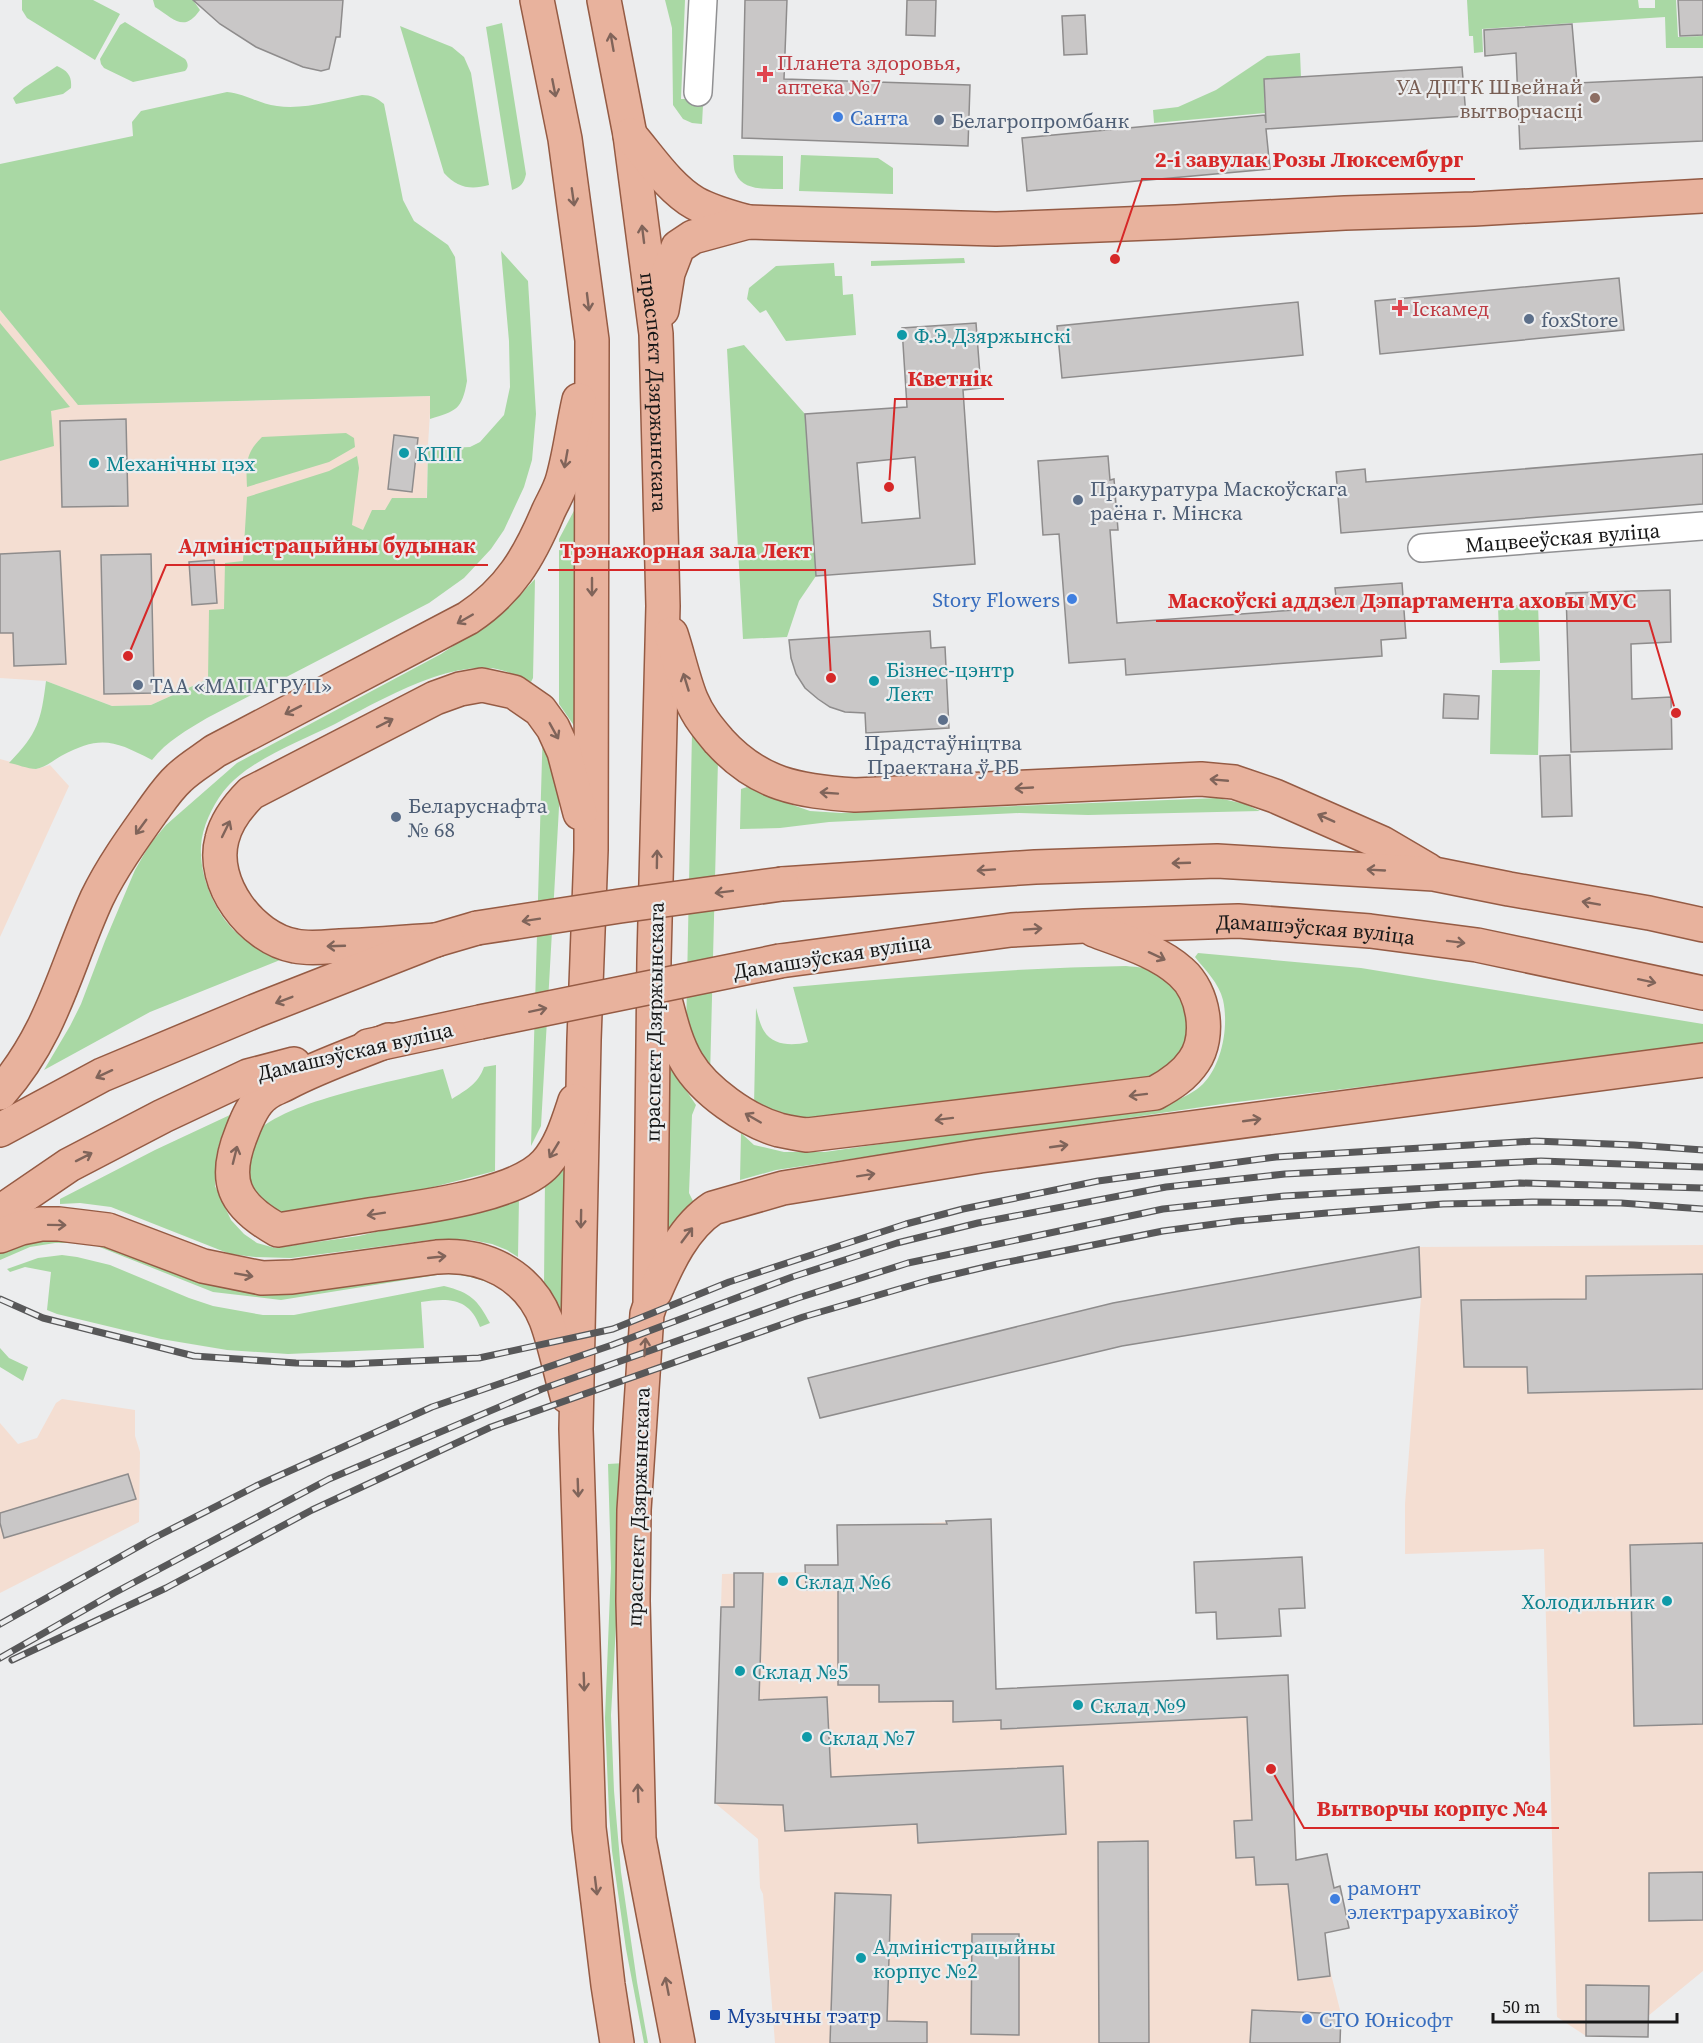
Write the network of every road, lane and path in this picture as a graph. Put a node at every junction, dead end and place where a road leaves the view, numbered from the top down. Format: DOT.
graph roads {
  1 [pos="537,0"];
  2 [pos="604,0"];
  3 [pos="703,0"];
  4 [pos="698,92"];
  5 [pos="630,135"];
  6 [pos="1703,196"];
  7 [pos="748,222"];
  8 [pos="656,334"];
  9 [pos="592,340"];
  10 [pos="1703,526"];
  11 [pos="1422,548"];
  12 [pos="663,606"];
  13 [pos="591,850"];
  14 [pos="1434,874"];
  15 [pos="1649,913"];
  16 [pos="1703,914"];
  17 [pos="1703,925"];
  18 [pos="1084,926"];
  19 [pos="436,940"];
  20 [pos="654,960"];
  21 [pos="1703,993"];
  22 [pos="389,1040"];
  23 [pos="584,1055"];
  24 [pos="1703,1060"];
  25 [pos="0,1093"];
  26 [pos="0,1130"];
  27 [pos="0,1212"];
  28 [pos="0,1236"];
  29 [pos="650,1305"];
  30 [pos="576,1429"];
  31 [pos="617,2043"];
  32 [pos="678,2043"];
  1 -- 9 [label="main road, one-way"];
  5 -- 2 [label="main road, праспект Дзяржынскага, one-way"];
  3 -- 4 [label="street"];
  5 -- 7 [label="main road"];
  8 -- 5 [label="main road, праспект Дзяржынскага, one-way"];
  6 -- 7 [label="main road"];
  7 -- 8 [label="main road"];
  8 -- 12 [label="main road, праспект Дзяржынскага"];
  9 -- 13 [label="main road, one-way"];
  9 -- 25 [label="main road, one-way"];
  10 -- 11 [label="street, Мацвееўская вуліца"];
  14 -- 12 [label="main road, one-way"];
  20 -- 12 [label="main road, праспект Дзяржынскага, one-way"];
  19 -- 13 [label="main road, one-way"];
  13 -- 23 [label="main road"];
  15 -- 14 [label="main road, one-way"];
  14 -- 19 [label="main road, one-way, bridge"];
  15 -- 16 [label="main road"];
  15 -- 17 [label="main road"];
  18 -- 20 [label="main road, one-way"];
  18 -- 21 [label="main road, Дамашэўская вуліца, one-way"];
  22 -- 18 [label="main road, Дамашэўская вуліца, one-way, bridge"];
  19 -- 26 [label="main road, one-way"];
  20 -- 29 [label="main road, праспект Дзяржынскага"];
  23 -- 22 [label="main road, one-way"];
  27 -- 22 [label="main road, Дамашэўская вуліца, one-way"];
  23 -- 30 [label="main road, one-way"];
  29 -- 24 [label="main road, one-way"];
  28 -- 30 [label="main road, one-way"];
  32 -- 29 [label="main road, праспект Дзяржынскага, one-way"];
  30 -- 31 [label="main road, one-way"];
}
